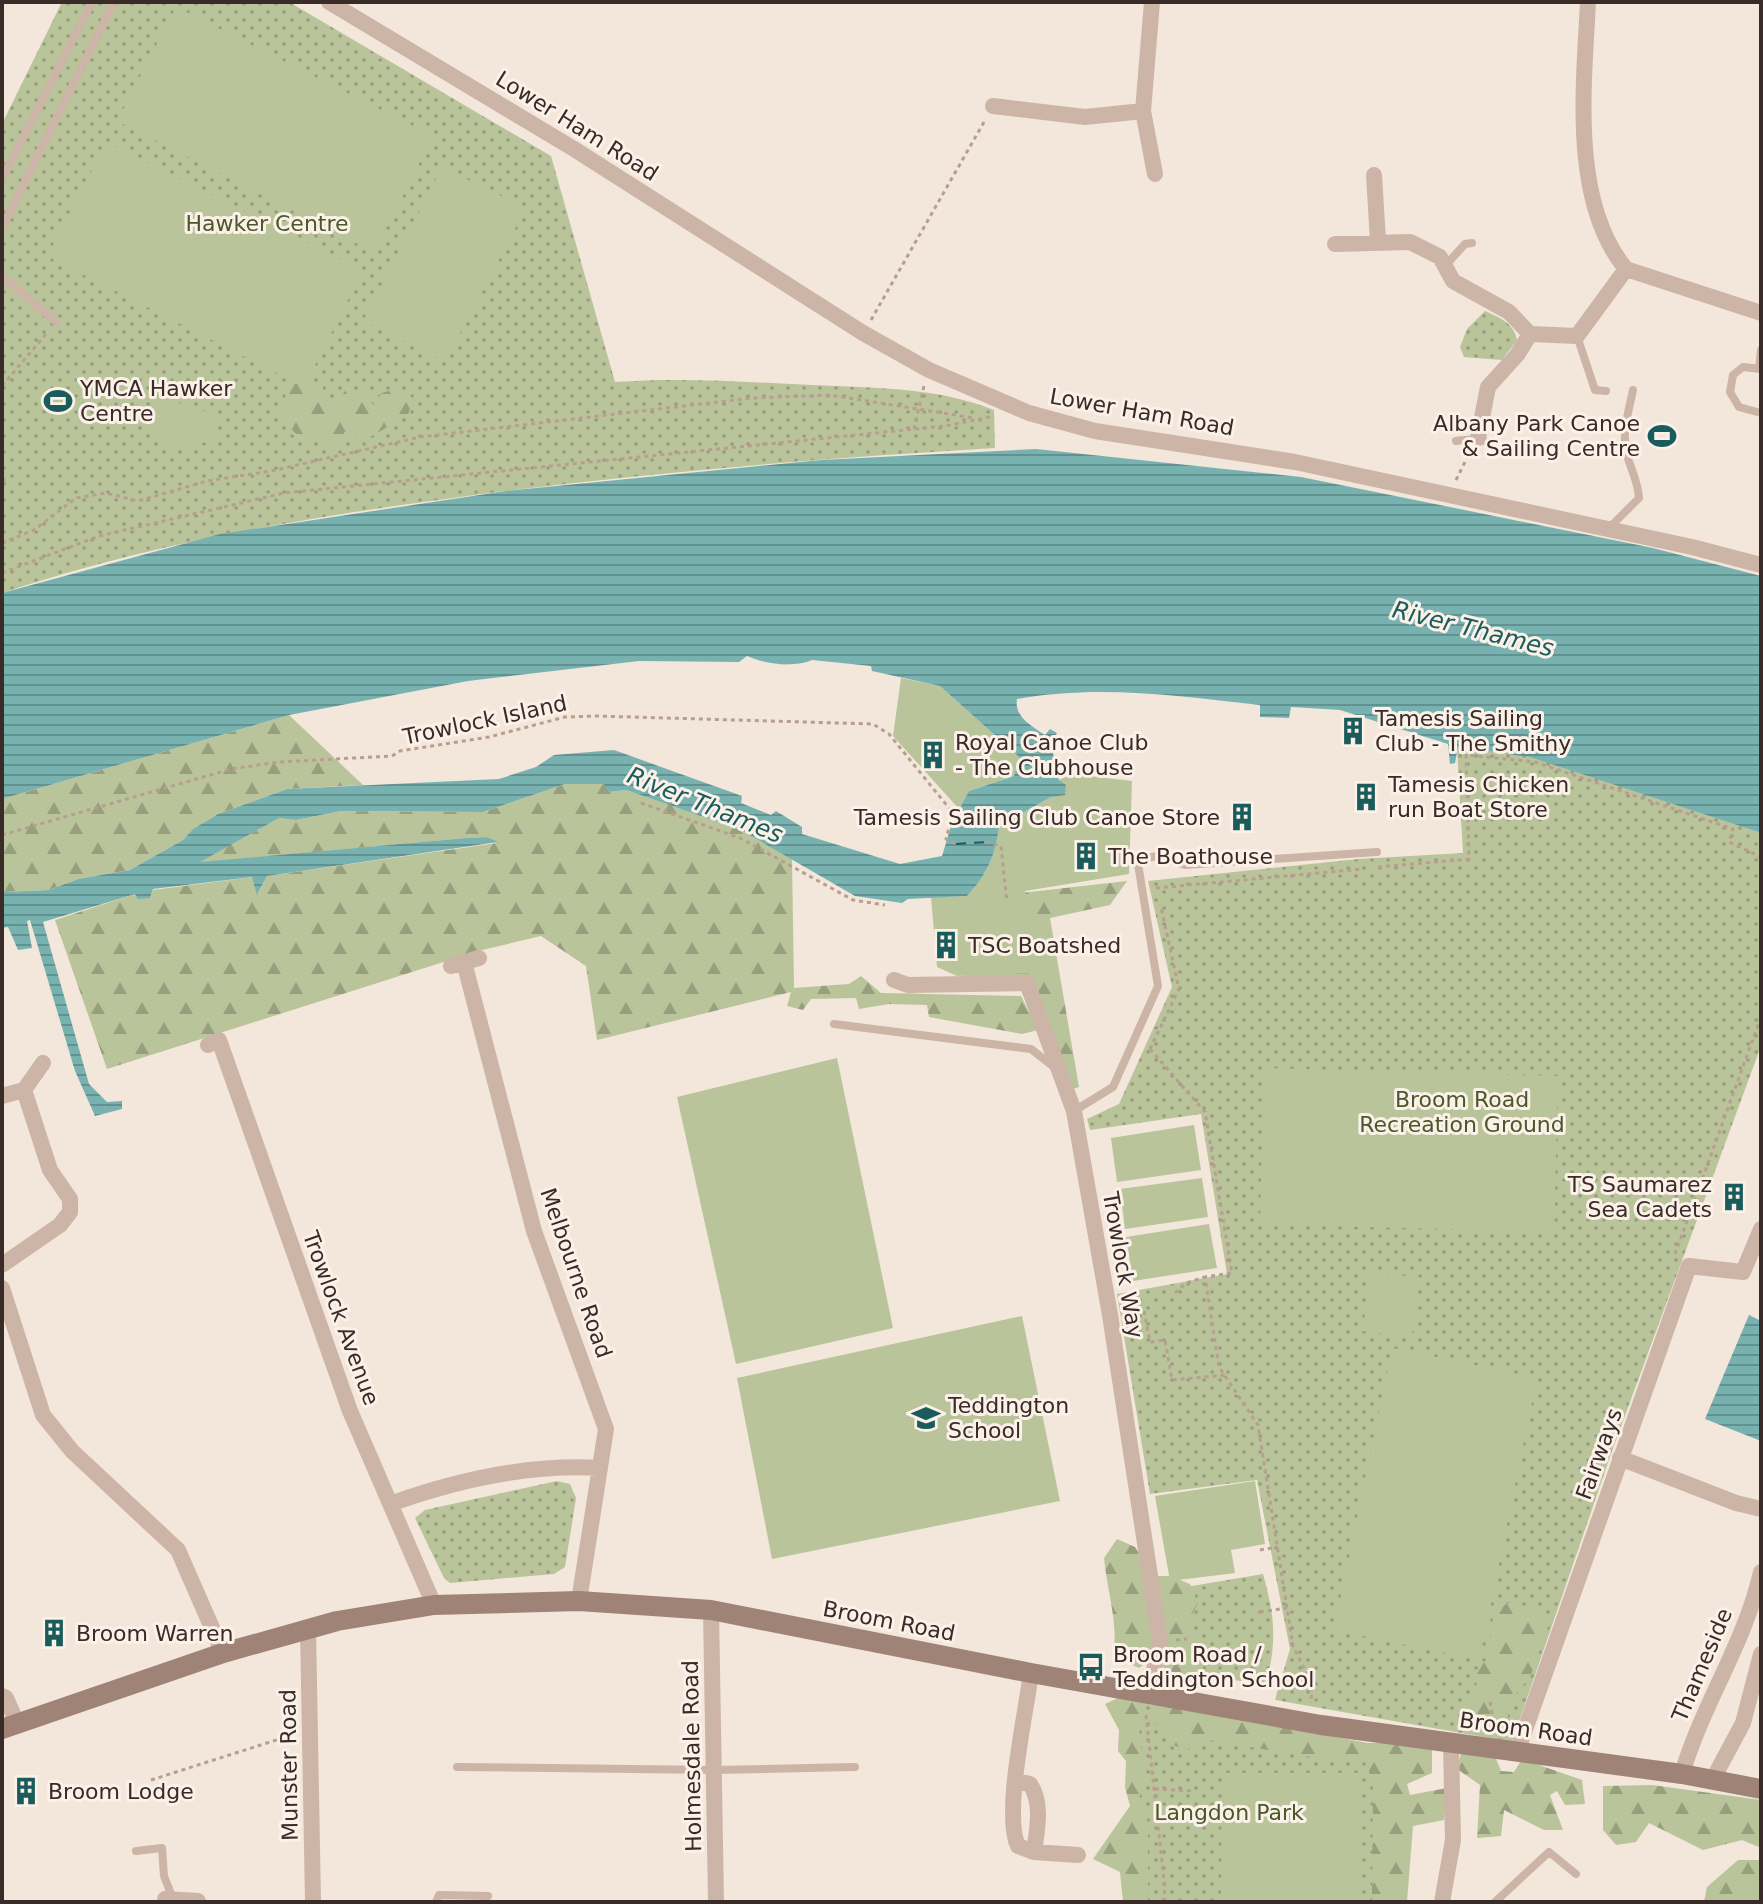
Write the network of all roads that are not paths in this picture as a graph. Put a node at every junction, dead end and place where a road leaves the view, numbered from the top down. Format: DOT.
graph roads {
  1 [pos="92,2"];
  2 [pos="114,2"];
  3 [pos="329,2"];
  4 [pos="1152,2"];
  5 [pos="1588,2"];
  6 [pos="993,106"];
  7 [pos="1143,111"];
  8 [pos="1155,174"];
  9 [pos="1374,175"];
  10 [pos="2,179"];
  11 [pos="2,228"];
  12 [pos="1378,241"];
  13 [pos="1472,243"];
  14 [pos="1335,244"];
  15 [pos="1445,266"];
  16 [pos="1626,269"];
  17 [pos="2,276"];
  18 [pos="1761,313"];
  19 [pos="56,322"];
  20 [pos="1530,334"];
  21 [pos="1577,336"];
  22 [pos="1761,350"];
  23 [pos="1760,369"];
  24 [pos="1633,390"];
  25 [pos="1606,391"];
  26 [pos="1761,413"];
  27 [pos="1478,438"];
  28 [pos="1456,441"];
  29 [pos="1501,452"];
  30 [pos="1608,529"];
  31 [pos="1761,565"];
  32 [pos="1377,852"];
  33 [pos="465,962"];
  34 [pos="894,980"];
  35 [pos="834,1024"];
  36 [pos="219,1041"];
  37 [pos="43,1063"];
  38 [pos="1060,1072"];
  39 [pos="24,1090"];
  40 [pos="2,1096"];
  41 [pos="1074,1111"];
  42 [pos="1761,1229"];
  43 [pos="2,1265"];
  44 [pos="2,1288"];
  45 [pos="1620,1458"];
  46 [pos="599,1468"];
  47 [pos="393,1503"];
  48 [pos="1761,1509"];
  49 [pos="1761,1572"];
  50 [pos="579,1601"];
  51 [pos="434,1605"];
  52 [pos="711,1610"];
  53 [pos="308,1628"];
  54 [pos="223,1653"];
  55 [pos="1761,1654"];
  56 [pos="1031,1673"];
  57 [pos="1147,1693"];
  58 [pos="2,1696"];
  59 [pos="9,1726"];
  60 [pos="1451,1744"];
  61 [pos="1510,1752"];
  62 [pos="457,1767"];
  63 [pos="855,1767"];
  64 [pos="715,1770"];
  65 [pos="1682,1774"];
  66 [pos="1713,1779"];
  67 [pos="1017,1781"];
  68 [pos="1761,1789"];
  69 [pos="136,1851"];
  70 [pos="1034,1852"];
  71 [pos="1078,1855"];
  72 [pos="1576,1874"];
  73 [pos="488,1896"];
  74 [pos="175,1900"];
  75 [pos="198,1901"];
  76 [pos="313,1902"];
  77 [pos="436,1902"];
  78 [pos="716,1902"];
  79 [pos="1442,1902"];
  80 [pos="1495,1902"];
  1 -- 10 [label="lane"];
  2 -- 11 [label="lane"];
  3 -- 30 [label="street, Lower Ham Road"];
  4 -- 7 [label="street"];
  5 -- 16 [label="street"];
  6 -- 7 [label="street"];
  7 -- 8 [label="street"];
  9 -- 12 [label="street"];
  12 -- 14 [label="street"];
  12 -- 15 [label="street"];
  13 -- 15 [label="lane"];
  15 -- 20 [label="street"];
  16 -- 18 [label="street"];
  16 -- 21 [label="street"];
  17 -- 19 [label="lane"];
  20 -- 21 [label="street"];
  20 -- 27 [label="street"];
  21 -- 25 [label="lane"];
  22 -- 23 [label="lane"];
  23 -- 26 [label="lane"];
  24 -- 30 [label="lane"];
  27 -- 28 [label="lane"];
  27 -- 29 [label="lane"];
  30 -- 31 [label="street, Lower Ham Road"];
  32 -- 41 [label="lane"];
  33 -- 46 [label="street, Melbourne Road"];
  34 -- 38 [label="street, Trowlock Way"];
  35 -- 38 [label="lane"];
  36 -- 47 [label="street, Trowlock Avenue"];
  37 -- 39 [label="street"];
  38 -- 41 [label="street, Trowlock Way"];
  39 -- 40 [label="street"];
  39 -- 43 [label="street"];
  41 -- 57 [label="street, Trowlock Way"];
  42 -- 45 [label="street, Fairways"];
  44 -- 54 [label="street"];
  45 -- 48 [label="street"];
  45 -- 61 [label="street, Fairways"];
  46 -- 47 [label="street"];
  46 -- 50 [label="street, Melbourne Road"];
  47 -- 51 [label="street, Trowlock Avenue"];
  49 -- 65 [label="street, Thameside"];
  50 -- 51 [label="street, Broom Road"];
  50 -- 52 [label="street, Broom Road"];
  51 -- 53 [label="street, Broom Road"];
  52 -- 56 [label="street, Broom Road"];
  52 -- 64 [label="street, Holmesdale Road"];
  53 -- 54 [label="street, Broom Road"];
  53 -- 76 [label="street, Munster Road"];
  54 -- 59 [label="street, Broom Road"];
  55 -- 66 [label="street"];
  56 -- 57 [label="street, Broom Road"];
  56 -- 67 [label="street"];
  57 -- 60 [label="street, Broom Road"];
  58 -- 59 [label="street, Broom Road"];
  60 -- 61 [label="street, Broom Road"];
  60 -- 79 [label="street"];
  61 -- 65 [label="street, Broom Road"];
  62 -- 64 [label="lane"];
  63 -- 64 [label="lane"];
  64 -- 78 [label="street, Holmesdale Road"];
  65 -- 66 [label="street, Broom Road"];
  66 -- 68 [label="street, Broom Road"];
  67 -- 70 [label="street"];
  67 -- 70 [label="street"];
  69 -- 74 [label="lane"];
  70 -- 71 [label="street"];
  72 -- 80 [label="lane"];
  73 -- 77 [label="lane"];
  74 -- 75 [label="street"];
}
